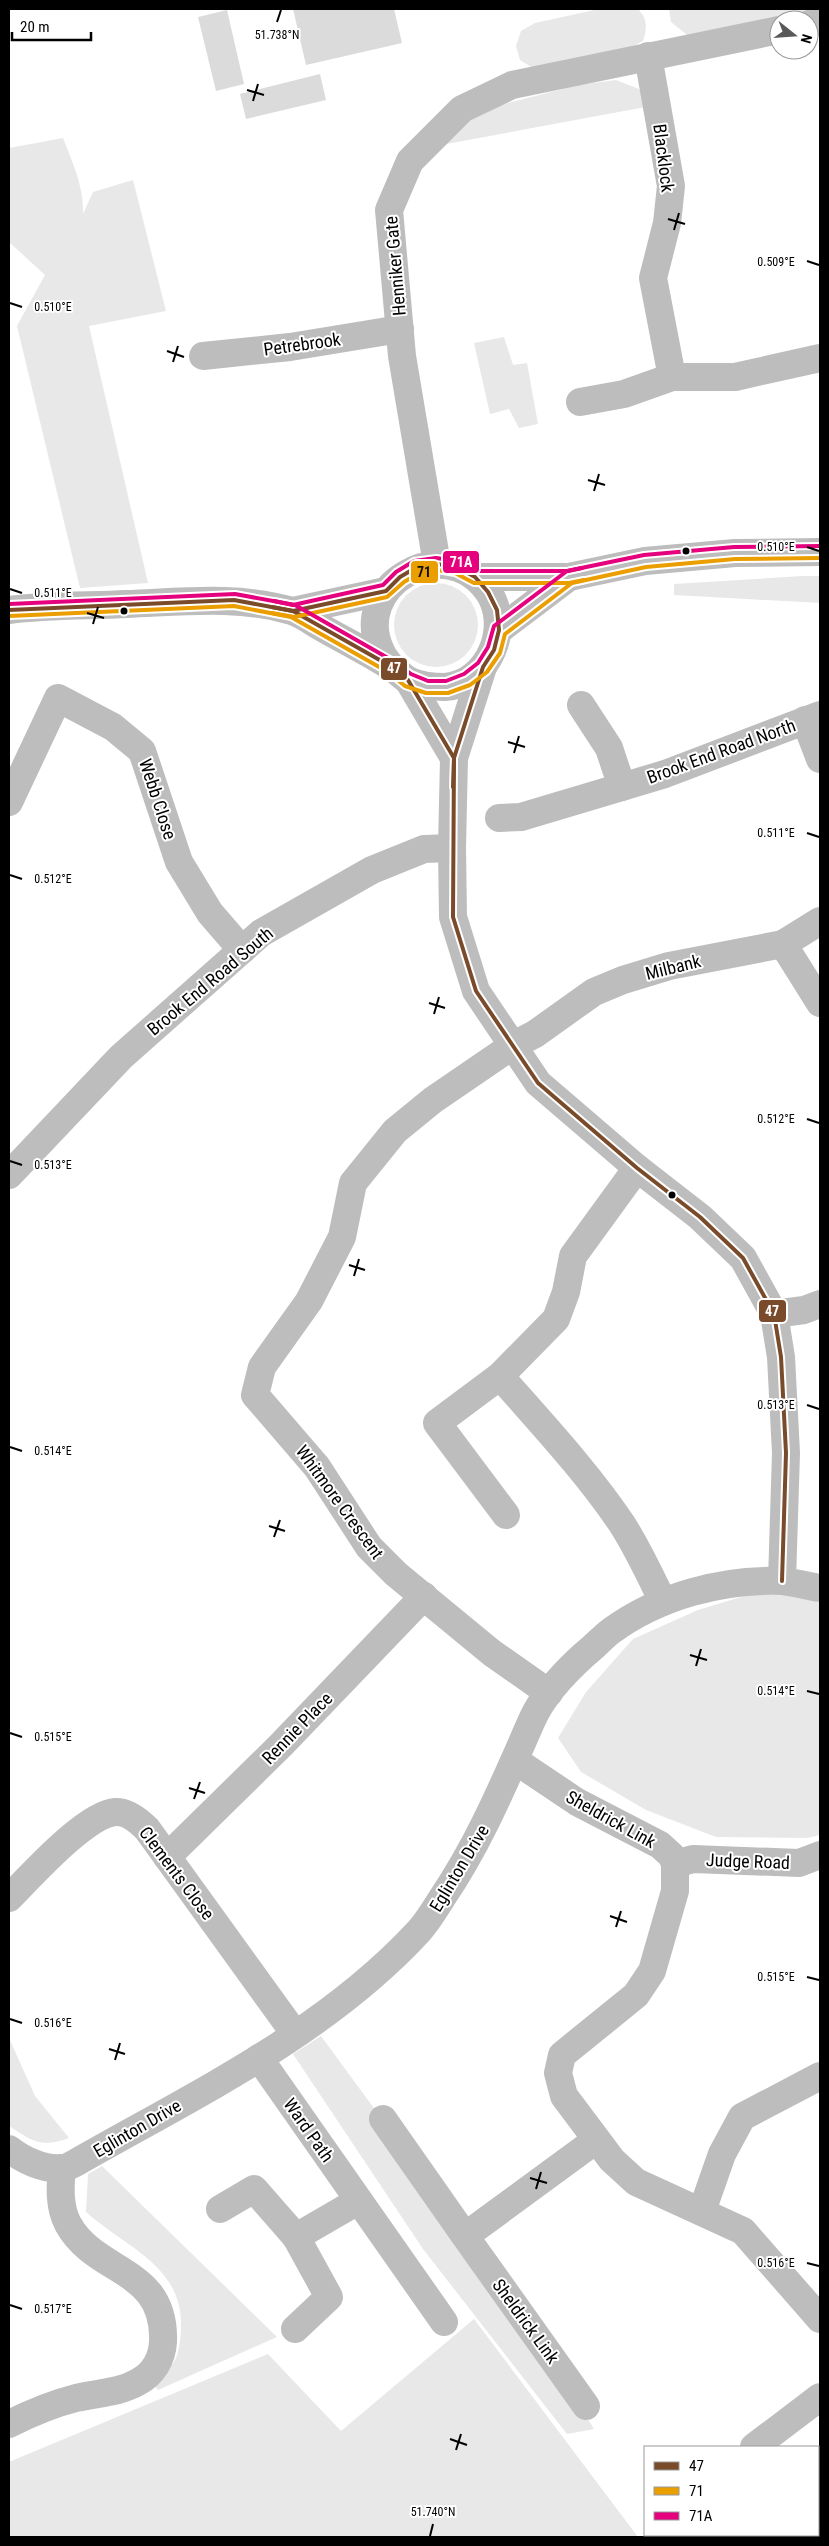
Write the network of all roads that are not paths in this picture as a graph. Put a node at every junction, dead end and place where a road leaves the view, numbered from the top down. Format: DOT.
graph roads {
  1 [pos="769,32"];
  2 [pos="648,56"];
  3 [pos="400,329"];
  4 [pos="203,356"];
  5 [pos="820,358"];
  6 [pos="672,377"];
  7 [pos="580,402"];
  8 [pos="820,552"];
  9 [pos="437,564"];
  10 [pos="570,576"];
  11 [pos="475,577"];
  12 [pos="386,591"];
  13 [pos="9,610"];
  14 [pos="293,611"];
  15 [pos="499,630"];
  16 [pos="483,667"];
  17 [pos="400,674"];
  18 [pos="581,706"];
  19 [pos="812,718"];
  20 [pos="454,758"];
  21 [pos="820,759"];
  22 [pos="622,787"];
  23 [pos="9,802"];
  24 [pos="499,818"];
  25 [pos="452,848"];
  26 [pos="820,921"];
  27 [pos="783,944"];
  28 [pos="242,950"];
  29 [pos="820,1003"];
  30 [pos="512,1046"];
  31 [pos="636,1168"];
  32 [pos="9,1175"];
  33 [pos="820,1304"];
  34 [pos="774,1314"];
  35 [pos="500,1376"];
  36 [pos="506,1515"];
  37 [pos="782,1581"];
  38 [pos="820,1588"];
  39 [pos="424,1596"];
  40 [pos="663,1602"];
  41 [pos="549,1693"];
  42 [pos="516,1761"];
  43 [pos="820,1855"];
  44 [pos="167,1857"];
  45 [pos="675,1864"];
  46 [pos="9,1898"];
  47 [pos="295,2034"];
  48 [pos="259,2058"];
  49 [pos="820,2076"];
  50 [pos="383,2119"];
  51 [pos="596,2140"];
  52 [pos="9,2150"];
  53 [pos="62,2168"];
  54 [pos="358,2201"];
  55 [pos="220,2209"];
  56 [pos="702,2210"];
  57 [pos="465,2236"];
  58 [pos="296,2238"];
  59 [pos="820,2320"];
  60 [pos="444,2322"];
  61 [pos="295,2329"];
  62 [pos="820,2397"];
  63 [pos="586,2406"];
  64 [pos="9,2424"];
  65 [pos="755,2446"];
  1 -- 2 [label="street, Henniker Gate"];
  2 -- 3 [label="street, Henniker Gate"];
  2 -- 6 [label="street, Blacklock"];
  3 -- 4 [label="street, Petrebrook"];
  3 -- 9 [label="street, Henniker Gate"];
  5 -- 6 [label="street"];
  6 -- 7 [label="street"];
  8 -- 10 [label="street"];
  9 -- 11 [label="street"];
  9 -- 12 [label="street"];
  10 -- 11 [label="street"];
  10 -- 15 [label="street"];
  11 -- 15 [label="street"];
  12 -- 14 [label="street"];
  12 -- 17 [label="street"];
  13 -- 14 [label="street"];
  14 -- 17 [label="street"];
  15 -- 16 [label="street"];
  16 -- 17 [label="street"];
  16 -- 20 [label="street"];
  17 -- 20 [label="street"];
  18 -- 22 [label="street"];
  19 -- 21 [label="street"];
  19 -- 22 [label="street, Brook End Road North"];
  20 -- 25 [label="street"];
  22 -- 24 [label="street, Brook End Road North"];
  23 -- 28 [label="street, Webb Close"];
  25 -- 28 [label="street, Brook End Road South"];
  25 -- 30 [label="street"];
  26 -- 27 [label="street"];
  27 -- 29 [label="street"];
  27 -- 30 [label="street, Milbank"];
  28 -- 32 [label="street, Brook End Road South"];
  30 -- 31 [label="street"];
  30 -- 39 [label="street, Whitmore Crescent"];
  31 -- 34 [label="street"];
  31 -- 35 [label="street"];
  33 -- 34 [label="street"];
  34 -- 37 [label="street"];
  35 -- 36 [label="street"];
  35 -- 40 [label="street"];
  37 -- 38 [label="street, Eglinton Drive"];
  37 -- 40 [label="street, Eglinton Drive"];
  39 -- 41 [label="street, Whitmore Crescent"];
  39 -- 44 [label="street, Rennie Place"];
  40 -- 41 [label="street, Eglinton Drive"];
  41 -- 42 [label="street, Eglinton Drive"];
  42 -- 45 [label="street, Sheldrick Link"];
  42 -- 47 [label="street, Eglinton Drive"];
  43 -- 45 [label="street, Judge Road"];
  44 -- 46 [label="street, Clements Close"];
  44 -- 47 [label="street, Clements Close"];
  45 -- 51 [label="street"];
  47 -- 48 [label="street, Eglinton Drive"];
  48 -- 53 [label="street, Eglinton Drive"];
  48 -- 54 [label="street, Ward Path"];
  49 -- 56 [label="street"];
  50 -- 57 [label="street, Sheldrick Link"];
  51 -- 56 [label="street"];
  51 -- 57 [label="street"];
  52 -- 53 [label="street"];
  53 -- 64 [label="street"];
  54 -- 58 [label="street"];
  54 -- 60 [label="street, Ward Path"];
  55 -- 58 [label="street"];
  56 -- 59 [label="street"];
  57 -- 63 [label="street, Sheldrick Link"];
  58 -- 61 [label="street"];
  62 -- 65 [label="street"];
}
